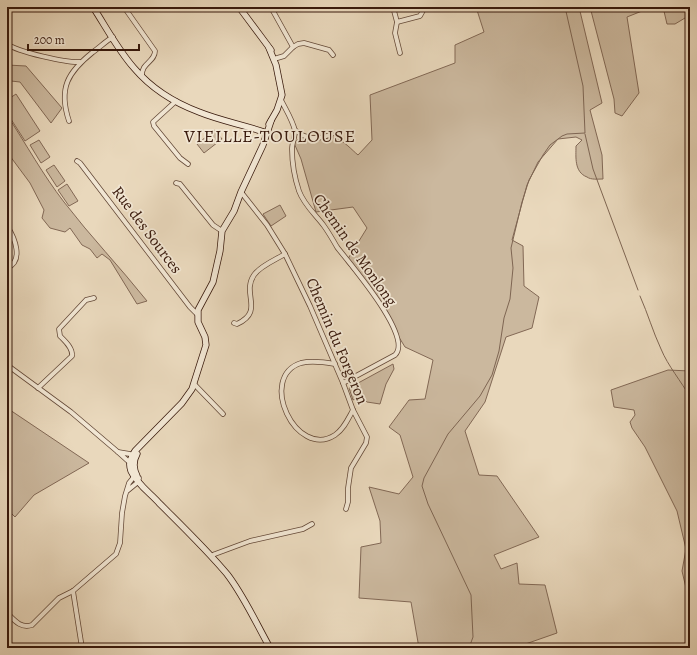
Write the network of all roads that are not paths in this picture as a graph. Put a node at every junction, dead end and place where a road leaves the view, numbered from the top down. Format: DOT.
graph roads {
  1 [pos="94,7"];
  2 [pos="124,7"];
  3 [pos="239,7"];
  4 [pos="393,7"];
  5 [pos="426,7"];
  6 [pos="273,11"];
  7 [pos="397,22"];
  8 [pos="113,37"];
  9 [pos="7,44"];
  10 [pos="293,47"];
  11 [pos="400,53"];
  12 [pos="333,55"];
  13 [pos="276,59"];
  14 [pos="71,62"];
  15 [pos="81,62"];
  16 [pos="143,67"];
  17 [pos="134,69"];
  18 [pos="74,70"];
  19 [pos="142,76"];
  20 [pos="281,100"];
  21 [pos="176,101"];
  22 [pos="68,121"];
  23 [pos="295,130"];
  24 [pos="266,133"];
  25 [pos="332,134"];
  26 [pos="77,162"];
  27 [pos="188,164"];
  28 [pos="176,183"];
  29 [pos="241,192"];
  30 [pos="7,226"];
  31 [pos="221,231"];
  32 [pos="285,254"];
  33 [pos="7,268"];
  34 [pos="94,298"];
  35 [pos="197,314"];
  36 [pos="234,323"];
  37 [pos="335,364"];
  38 [pos="7,365"];
  39 [pos="343,383"];
  40 [pos="194,384"];
  41 [pos="38,388"];
  42 [pos="353,410"];
  43 [pos="223,414"];
  44 [pos="118,452"];
  45 [pos="133,459"];
  46 [pos="137,479"];
  47 [pos="346,508"];
  48 [pos="312,524"];
  49 [pos="211,556"];
  50 [pos="73,590"];
  51 [pos="7,612"];
  52 [pos="82,648"];
  53 [pos="270,648"];
  1 -- 8 [label="street"];
  2 -- 16 [label="street"];
  3 -- 13 [label="street"];
  4 -- 7 [label="street"];
  5 -- 7 [label="street"];
  6 -- 10 [label="street"];
  7 -- 11 [label="street"];
  8 -- 15 [label="street"];
  8 -- 17 [label="street"];
  9 -- 14 [label="street"];
  10 -- 12 [label="street"];
  10 -- 13 [label="street"];
  13 -- 20 [label="street"];
  14 -- 15 [label="street"];
  14 -- 18 [label="street"];
  15 -- 18 [label="street"];
  16 -- 17 [label="street"];
  16 -- 19 [label="street"];
  17 -- 19 [label="street"];
  18 -- 22 [label="street"];
  19 -- 21 [label="street"];
  20 -- 23 [label="street"];
  20 -- 24 [label="street"];
  21 -- 24 [label="street"];
  21 -- 27 [label="street"];
  23 -- 25 [label="street"];
  23 -- 39 [label="street, Chemin de Monlong"];
  24 -- 29 [label="street"];
  26 -- 35 [label="street, Rue des Sources"];
  28 -- 31 [label="street"];
  29 -- 31 [label="street"];
  29 -- 32 [label="street, Chemin du Forgeron"];
  30 -- 33 [label="street"];
  31 -- 35 [label="street"];
  32 -- 36 [label="street"];
  32 -- 37 [label="street, Chemin du Forgeron"];
  34 -- 41 [label="street"];
  35 -- 40 [label="street"];
  37 -- 39 [label="street, Chemin du Forgeron"];
  37 -- 42 [label="street"];
  38 -- 41 [label="street"];
  39 -- 42 [label="street, Chemin du Forgeron"];
  40 -- 43 [label="street"];
  40 -- 45 [label="street"];
  41 -- 44 [label="street"];
  42 -- 47 [label="street, Chemin du Forgeron"];
  44 -- 45 [label="street"];
  44 -- 45 [label="street"];
  45 -- 46 [label="street"];
  46 -- 49 [label="street"];
  46 -- 50 [label="street"];
  48 -- 49 [label="street"];
  49 -- 53 [label="street"];
  50 -- 51 [label="street"];
  50 -- 52 [label="street"];
}
